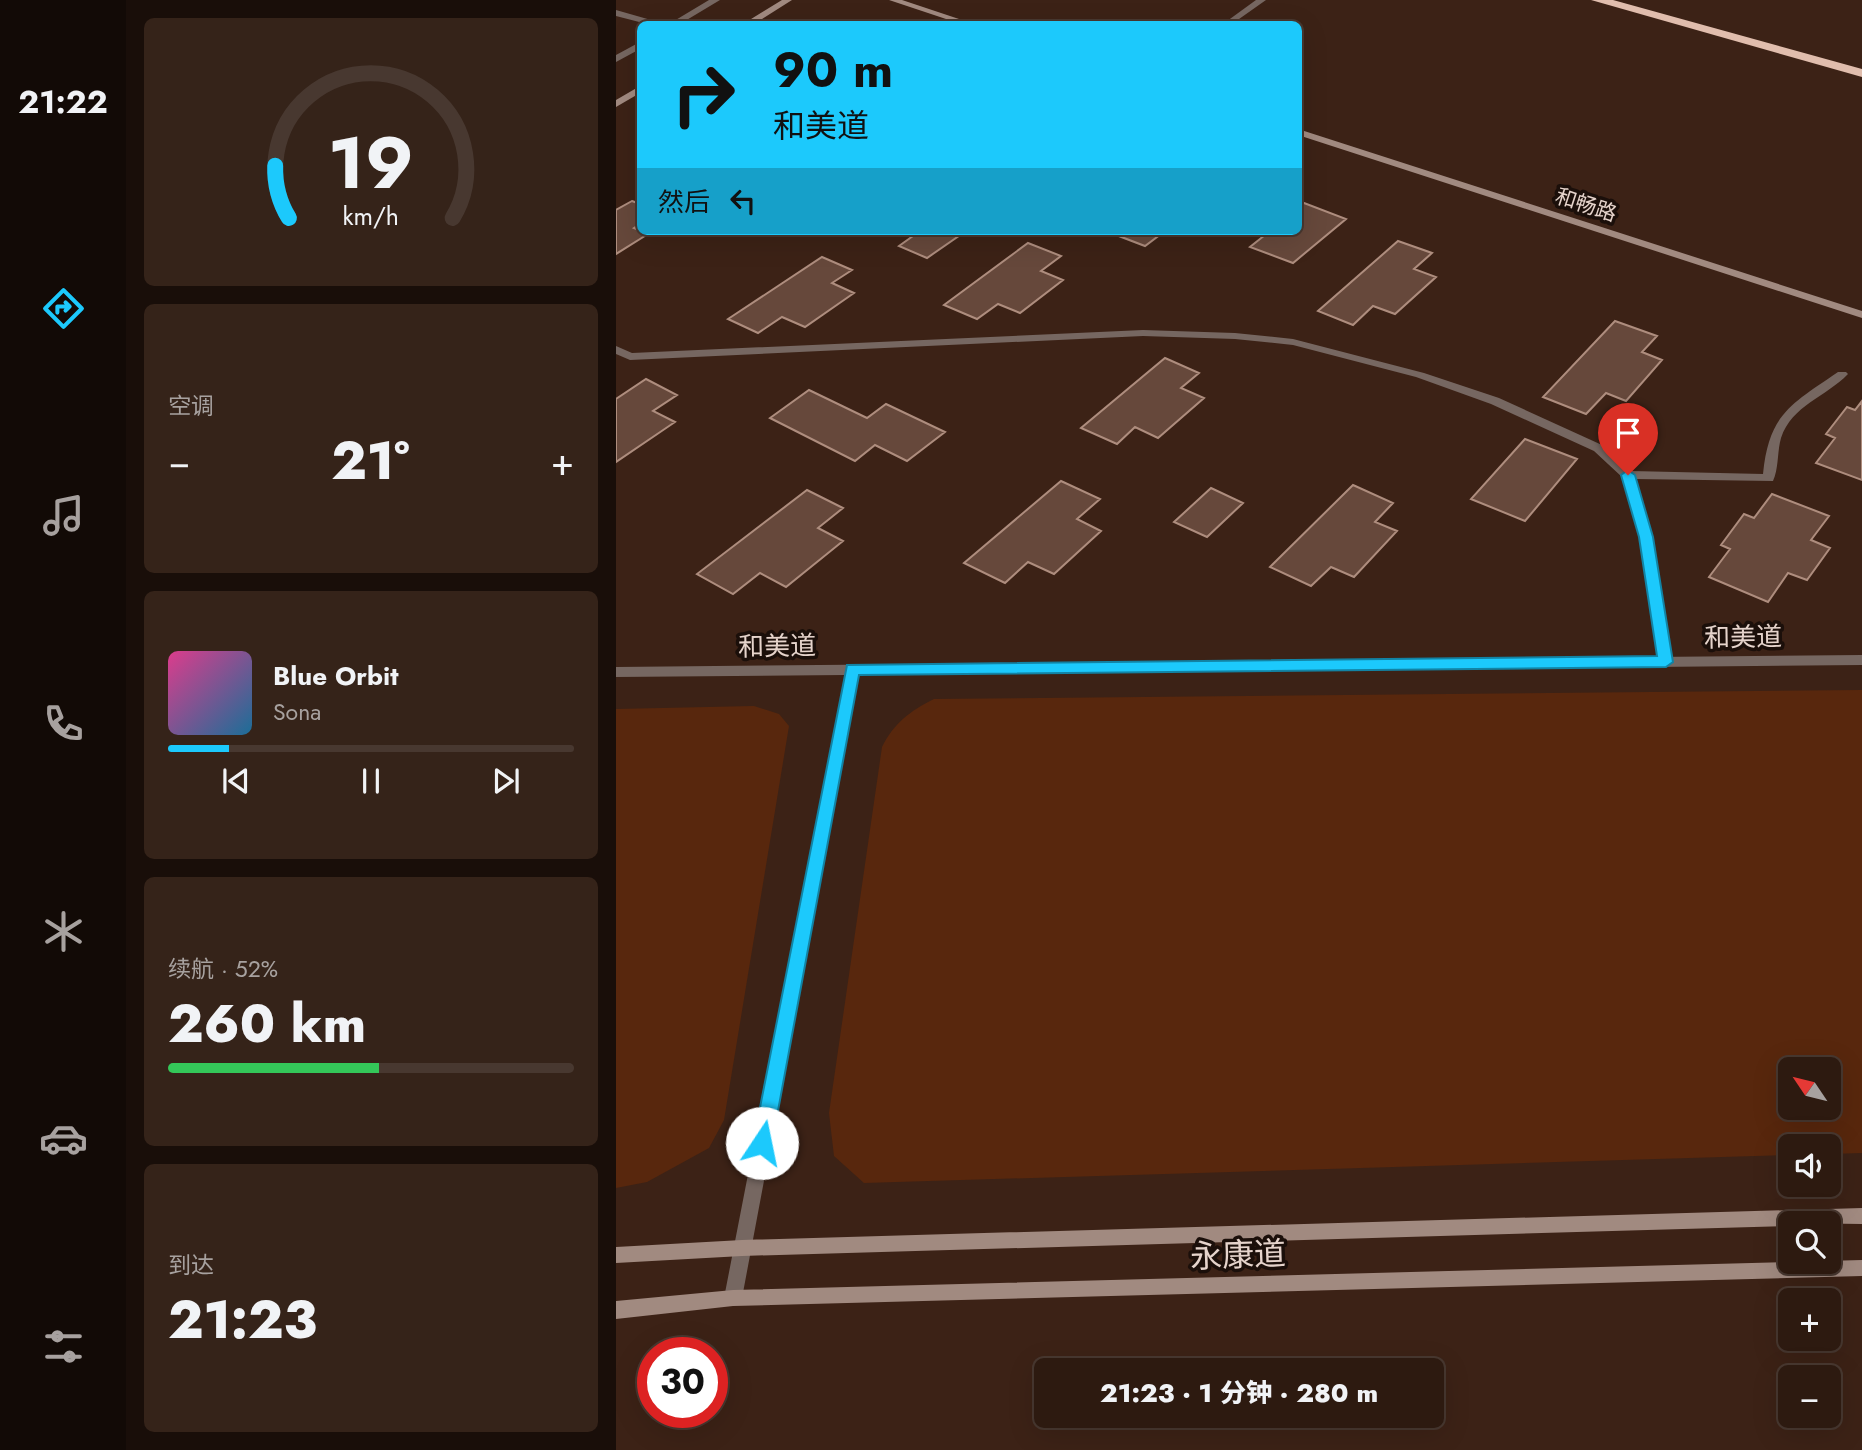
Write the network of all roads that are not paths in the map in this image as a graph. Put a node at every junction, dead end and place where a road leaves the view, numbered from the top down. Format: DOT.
graph roads {
  1 [pos="716,0"];
  2 [pos="788,0"];
  3 [pos="893,0"];
  4 [pos="1262,0"];
  5 [pos="1598,0"];
  6 [pos="1639,0"];
  7 [pos="616,13"];
  8 [pos="644,21"];
  9 [pos="679,21"];
  10 [pos="753,21"];
  11 [pos="959,21"];
  12 [pos="1231,21"];
  13 [pos="637,46"];
  14 [pos="616,59"];
  15 [pos="1862,61"];
  16 [pos="1862,73"];
  17 [pos="637,91"];
  18 [pos="616,104"];
  19 [pos="1302,133"];
  20 [pos="1862,315"];
  21 [pos="616,349"];
  22 [pos="630,357"];
  23 [pos="616,366"];
  24 [pos="1842,374"];
  25 [pos="1628,475"];
  26 [pos="1862,660"];
  27 [pos="1666,662"];
  28 [pos="853,669"];
  29 [pos="616,672"];
  30 [pos="1862,1216"];
  31 [pos="742,1248"];
  32 [pos="616,1255"];
  33 [pos="1862,1268"];
  34 [pos="733,1298"];
  35 [pos="616,1310"];
  1 -- 9 [label="street"];
  2 -- 10 [label="street"];
  3 -- 11 [label="street"];
  4 -- 12 [label="street"];
  5 -- 16 [label="highway"];
  6 -- 15 [label="highway"];
  7 -- 8 [label="street"];
  13 -- 14 [label="street"];
  17 -- 18 [label="street"];
  19 -- 20 [label="street, 和畅路"];
  21 -- 22 [label="street"];
  22 -- 23 [label="street"];
  22 -- 25 [label="street"];
  24 -- 25 [label="street"];
  25 -- 27 [label="street"];
  26 -- 27 [label="street, 和美道"];
  27 -- 28 [label="street, 和美道"];
  28 -- 29 [label="street, 和美道"];
  28 -- 31 [label="street"];
  30 -- 31 [label="street, 永康道"];
  31 -- 32 [label="street, 永康道"];
  31 -- 34 [label="street"];
  33 -- 34 [label="street, 永康道"];
  34 -- 35 [label="street, 永康道"];
}
